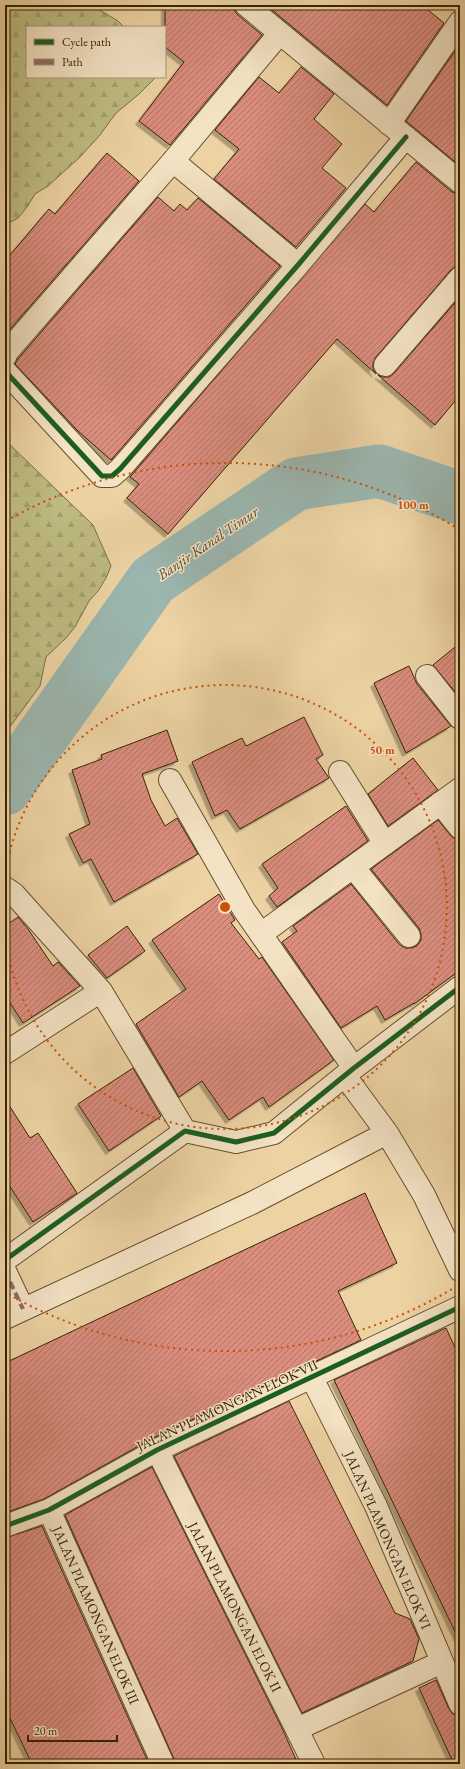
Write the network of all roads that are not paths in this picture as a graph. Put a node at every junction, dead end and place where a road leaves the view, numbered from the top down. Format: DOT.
graph roads {
  1 [pos="246,5"];
  2 [pos="460,22"];
  3 [pos="280,33"];
  4 [pos="398,130"];
  5 [pos="174,161"];
  6 [pos="460,182"];
  7 [pos="298,265"];
  8 [pos="460,278"];
  9 [pos="5,357"];
  10 [pos="385,365"];
  11 [pos="5,371"];
  12 [pos="427,676"];
  13 [pos="460,718"];
  14 [pos="340,772"];
  15 [pos="170,780"];
  16 [pos="460,789"];
  17 [pos="440,803"];
  18 [pos="460,828"];
  19 [pos="385,844"];
  20 [pos="353,867"];
  21 [pos="5,888"];
  22 [pos="261,934"];
  23 [pos="409,936"];
  24 [pos="460,987"];
  25 [pos="101,991"];
  26 [pos="5,1053"];
  27 [pos="350,1072"];
  28 [pos="184,1130"];
  29 [pos="387,1133"];
  30 [pos="5,1260"];
  31 [pos="460,1270"];
  32 [pos="5,1271"];
  33 [pos="460,1307"];
  34 [pos="14,1314"];
  35 [pos="312,1378"];
  36 [pos="157,1450"];
  37 [pos="48,1510"];
  38 [pos="5,1526"];
  39 [pos="442,1662"];
  40 [pos="460,1704"];
  41 [pos="297,1729"];
  42 [pos="163,1764"];
  43 [pos="314,1764"];
  1 -- 3 [label="street"];
  2 -- 4 [label="street"];
  3 -- 4 [label="street"];
  3 -- 5 [label="street"];
  4 -- 6 [label="street"];
  4 -- 7 [label="street"];
  5 -- 7 [label="street"];
  5 -- 9 [label="street"];
  7 -- 11 [label="street"];
  8 -- 10 [label="street"];
  12 -- 13 [label="street"];
  14 -- 19 [label="street"];
  15 -- 22 [label="street"];
  16 -- 17 [label="street"];
  17 -- 18 [label="street"];
  17 -- 19 [label="street"];
  19 -- 20 [label="street"];
  20 -- 22 [label="street"];
  20 -- 23 [label="street"];
  21 -- 25 [label="street"];
  22 -- 27 [label="street"];
  24 -- 27 [label="street"];
  25 -- 26 [label="street"];
  25 -- 28 [label="street"];
  27 -- 28 [label="street"];
  27 -- 29 [label="street"];
  28 -- 30 [label="street"];
  29 -- 31 [label="street"];
  29 -- 34 [label="street"];
  32 -- 34 [label="street"];
  33 -- 35 [label="street, JALAN PLAMONGAN ELOK VII"];
  35 -- 36 [label="street, JALAN PLAMONGAN ELOK VII"];
  35 -- 39 [label="street, JALAN PLAMONGAN ELOK VI"];
  36 -- 37 [label="street, JALAN PLAMONGAN ELOK VII"];
  36 -- 41 [label="street, JALAN PLAMONGAN ELOK II"];
  37 -- 38 [label="street, JALAN PLAMONGAN ELOK VII"];
  37 -- 42 [label="street, JALAN PLAMONGAN ELOK III"];
  39 -- 40 [label="street, JALAN PLAMONGAN ELOK VI"];
  39 -- 41 [label="street"];
  41 -- 43 [label="street, JALAN PLAMONGAN ELOK II"];
}
